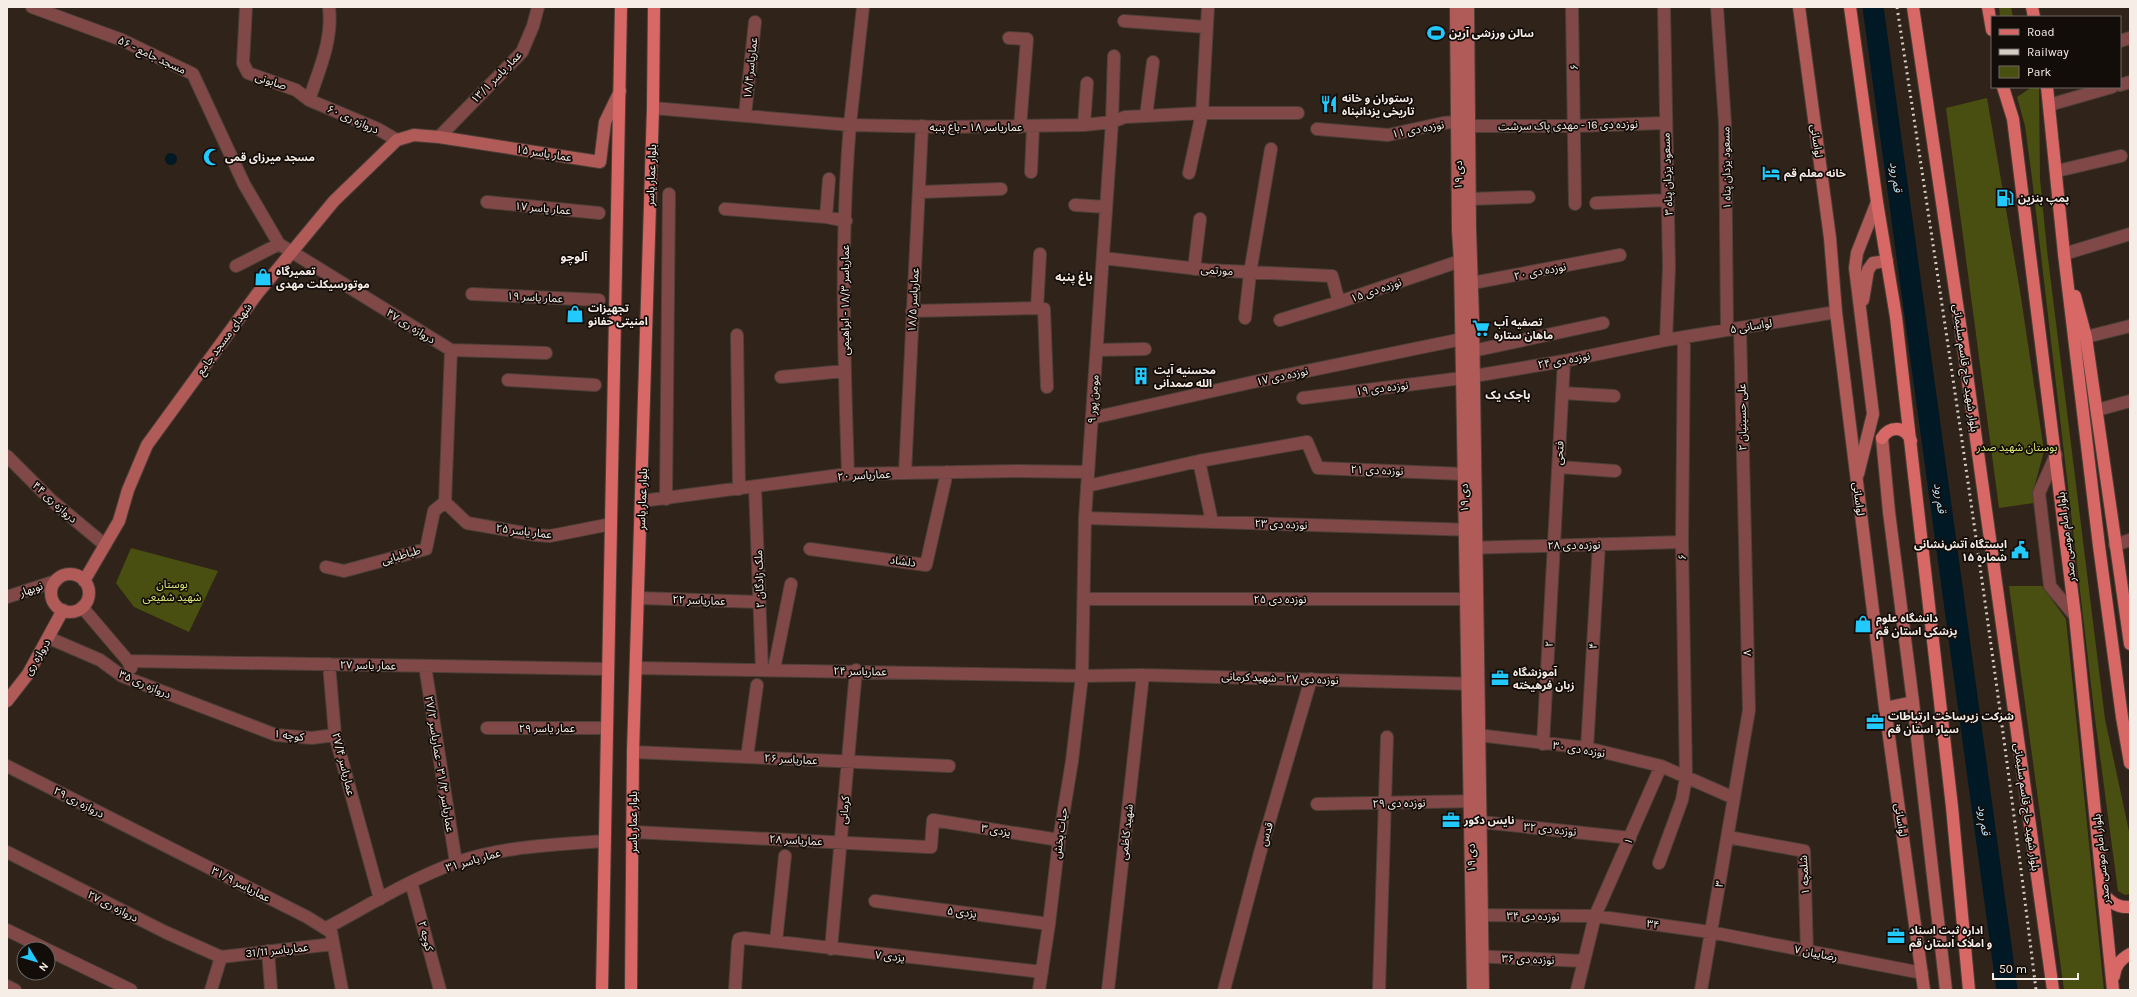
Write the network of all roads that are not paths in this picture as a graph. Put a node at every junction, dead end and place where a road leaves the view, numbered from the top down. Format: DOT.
graph roads {
  1 [pos="32,7"];
  2 [pos="246,7"];
  3 [pos="329,7"];
  4 [pos="538,7"];
  5 [pos="621,7"];
  6 [pos="654,7"];
  7 [pos="863,7"];
  8 [pos="1208,7"];
  9 [pos="1456,7"];
  10 [pos="1468,7"];
  11 [pos="1572,7"];
  12 [pos="1664,7"];
  13 [pos="1717,7"];
  14 [pos="1799,7"];
  15 [pos="1850,7"];
  16 [pos="1913,7"];
  17 [pos="1988,7"];
  18 [pos="1124,21"];
  19 [pos="755,22"];
  20 [pos="1991,24"];
  21 [pos="1206,27"];
  22 [pos="1010,38"];
  23 [pos="1114,56"];
  24 [pos="1154,62"];
  25 [pos="1087,83"];
  26 [pos="2003,88"];
  27 [pos="2047,88"];
  28 [pos="2109,88"];
  29 [pos="620,91"];
  30 [pos="309,100"];
  31 [pos="2050,105"];
  32 [pos="653,108"];
  33 [pos="1202,113"];
  34 [pos="1298,113"];
  35 [pos="745,115"];
  36 [pos="1146,116"];
  37 [pos="1112,122"];
  38 [pos="1466,123"];
  39 [pos="1666,123"];
  40 [pos="850,125"];
  41 [pos="1084,125"];
  42 [pos="922,126"];
  43 [pos="1575,126"];
  44 [pos="1020,127"];
  45 [pos="1033,127"];
  46 [pos="1318,129"];
  47 [pos="414,135"];
  48 [pos="439,137"];
  49 [pos="397,140"];
  50 [pos="1271,149"];
  51 [pos="2121,156"];
  52 [pos="2057,171"];
  53 [pos="1031,172"];
  54 [pos="1189,173"];
  55 [pos="829,179"];
  56 [pos="1001,189"];
  57 [pos="920,192"];
  58 [pos="669,194"];
  59 [pos="1529,197"];
  60 [pos="1470,199"];
  61 [pos="1668,200"];
  62 [pos="487,202"];
  63 [pos="1877,202"];
  64 [pos="1596,203"];
  65 [pos="1575,204"];
  66 [pos="1075,205"];
  67 [pos="1106,207"];
  68 [pos="725,209"];
  69 [pos="599,213"];
  70 [pos="826,217"];
  71 [pos="1200,219"];
  72 [pos="846,221"];
  73 [pos="2130,234"];
  74 [pos="279,244"];
  75 [pos="291,251"];
  76 [pos="1040,254"];
  77 [pos="2064,254"];
  78 [pos="1620,255"];
  79 [pos="1103,258"];
  80 [pos="1466,260"];
  81 [pos="1887,261"];
  82 [pos="236,266"];
  83 [pos="1194,269"];
  84 [pos="1250,273"];
  85 [pos="1466,285"];
  86 [pos="472,294"];
  87 [pos="599,300"];
  88 [pos="1339,302"];
  89 [pos="1037,308"];
  90 [pos="912,311"];
  91 [pos="1836,312"];
  92 [pos="1862,312"];
  93 [pos="1245,318"];
  94 [pos="1280,320"];
  95 [pos="1603,323"];
  96 [pos="2130,326"];
  97 [pos="1740,328"];
  98 [pos="1727,330"];
  99 [pos="737,335"];
  100 [pos="1467,337"];
  101 [pos="1684,337"];
  102 [pos="2086,338"];
  103 [pos="1666,340"];
  104 [pos="1145,348"];
  105 [pos="451,350"];
  106 [pos="1097,350"];
  107 [pos="1468,352"];
  108 [pos="546,353"];
  109 [pos="1564,361"];
  110 [pos="845,371"];
  111 [pos="1468,376"];
  112 [pos="781,377"];
  113 [pos="508,380"];
  114 [pos="595,385"];
  115 [pos="1048,387"];
  116 [pos="1562,392"];
  117 [pos="1614,396"];
  118 [pos="1303,398"];
  119 [pos="2130,401"];
  120 [pos="2097,410"];
  121 [pos="1092,418"];
  122 [pos="1911,442"];
  123 [pos="2056,455"];
  124 [pos="7,456"];
  125 [pos="1199,461"];
  126 [pos="1559,467"];
  127 [pos="1615,471"];
  128 [pos="947,472"];
  129 [pos="1088,472"];
  130 [pos="905,473"];
  131 [pos="848,474"];
  132 [pos="1464,474"];
  133 [pos="1856,480"];
  134 [pos="1087,486"];
  135 [pos="755,487"];
  136 [pos="739,489"];
  137 [pos="666,498"];
  138 [pos="642,501"];
  139 [pos="445,502"];
  140 [pos="1744,506"];
  141 [pos="1085,518"];
  142 [pos="1212,522"];
  143 [pos="611,524"];
  144 [pos="1471,530"];
  145 [pos="2130,540"];
  146 [pos="1682,542"];
  147 [pos="1599,544"];
  148 [pos="105,545"];
  149 [pos="1555,545"];
  150 [pos="2115,545"];
  151 [pos="1471,547"];
  152 [pos="810,549"];
  153 [pos="326,567"];
  154 [pos="84,580"];
  155 [pos="56,581"];
  156 [pos="791,584"];
  157 [pos="7,597"];
  158 [pos="639,598"];
  159 [pos="1084,599"];
  160 [pos="1472,599"];
  161 [pos="760,602"];
  162 [pos="82,607"];
  163 [pos="63,610"];
  164 [pos="2075,616"];
  165 [pos="49,638"];
  166 [pos="2130,644"];
  167 [pos="128,661"];
  168 [pos="329,664"];
  169 [pos="425,666"];
  170 [pos="637,668"];
  171 [pos="608,669"];
  172 [pos="774,669"];
  173 [pos="762,670"];
  174 [pos="856,670"];
  175 [pos="1143,675"];
  176 [pos="1082,676"];
  177 [pos="126,677"];
  178 [pos="1311,679"];
  179 [pos="1473,684"];
  180 [pos="757,685"];
  181 [pos="7,701"];
  182 [pos="1913,702"];
  183 [pos="1885,708"];
  184 [pos="244,724"];
  185 [pos="487,728"];
  186 [pos="607,728"];
  187 [pos="1475,734"];
  188 [pos="335,735"];
  189 [pos="1387,737"];
  190 [pos="1543,744"];
  191 [pos="1587,748"];
  192 [pos="633,752"];
  193 [pos="747,757"];
  194 [pos="848,762"];
  195 [pos="2130,763"];
  196 [pos="7,766"];
  197 [pos="949,766"];
  198 [pos="1662,766"];
  199 [pos="1686,777"];
  200 [pos="1734,798"];
  201 [pos="1475,801"];
  202 [pos="1386,803"];
  203 [pos="1317,804"];
  204 [pos="934,820"];
  205 [pos="1475,821"];
  206 [pos="634,832"];
  207 [pos="1728,837"];
  208 [pos="150,838"];
  209 [pos="1630,838"];
  210 [pos="604,840"];
  211 [pos="1058,840"];
  212 [pos="841,842"];
  213 [pos="7,852"];
  214 [pos="785,856"];
  215 [pos="456,863"];
  216 [pos="1659,863"];
  217 [pos="411,882"];
  218 [pos="2104,895"];
  219 [pos="380,899"];
  220 [pos="875,901"];
  221 [pos="2130,907"];
  222 [pos="1477,915"];
  223 [pos="1595,916"];
  224 [pos="1049,924"];
  225 [pos="7,930"];
  226 [pos="1710,932"];
  227 [pos="332,934"];
  228 [pos="30,941"];
  229 [pos="776,941"];
  230 [pos="830,949"];
  231 [pos="268,951"];
  232 [pos="1807,952"];
  233 [pos="56,953"];
  234 [pos="2130,954"];
  235 [pos="220,957"];
  236 [pos="1478,957"];
  237 [pos="1583,961"];
  238 [pos="1042,972"];
  239 [pos="1922,973"];
  240 [pos="2113,985"];
  241 [pos="7,986"];
  242 [pos="15,990"];
  243 [pos="131,990"];
  244 [pos="212,990"];
  245 [pos="271,990"];
  246 [pos="342,990"];
  247 [pos="440,990"];
  248 [pos="602,990"];
  249 [pos="631,990"];
  250 [pos="735,990"];
  251 [pos="1039,990"];
  252 [pos="1108,990"];
  253 [pos="1224,990"];
  254 [pos="1379,990"];
  255 [pos="1473,990"];
  256 [pos="1483,990"];
  257 [pos="1577,990"];
  258 [pos="1701,990"];
  259 [pos="1924,990"];
  260 [pos="1946,990"];
  261 [pos="1970,990"];
  262 [pos="2053,990"];
  1 -- 74 [label="street, ۵۶ - مسجد جامع"];
  2 -- 30 [label="street, صابونی"];
  3 -- 30 [label="street"];
  4 -- 48 [label="street, عمار یاسر ۱۳/۱"];
  5 -- 29 [label="main road"];
  6 -- 32 [label="main road, بلوار عمار یاسر"];
  7 -- 40 [label="street, عماریاسر ۱۸/۳ - ابراهیمی"];
  8 -- 21 [label="street"];
  9 -- 38 [label="main road, ۱۹ دی"];
  10 -- 38 [label="main road, ۱۹ دی"];
  11 -- 43 [label="street, ۶"];
  12 -- 39 [label="street, ۳ مسعود یزدان پناه"];
  13 -- 98 [label="street, ۱ مسعود یزدان پناه"];
  14 -- 91 [label="main road, لواسانی"];
  15 -- 63 [label="main road"];
  16 -- 262 [label="main road, بلوار شهید حاج قاسم سلیمانی"];
  17 -- 20 [label="main road"];
  18 -- 21 [label="street"];
  19 -- 35 [label="street, عماریاسر۱۸/۴"];
  21 -- 33 [label="street"];
  22 -- 44 [label="street"];
  23 -- 37 [label="street, مومن پور ۹"];
  24 -- 36 [label="street"];
  25 -- 41 [label="street"];
  26 -- 123 [label="main road, بلوار امام موسی صدر"];
  27 -- 31 [label="main road"];
  28 -- 31 [label="street"];
  29 -- 48 [label="main road, عمار یاسر ۱۵"];
  29 -- 143 [label="main road"];
  30 -- 49 [label="street, دروازه ری ۶۰"];
  31 -- 52 [label="main road"];
  32 -- 35 [label="street, عماریاسر ۱۸ - باغ پنبه"];
  32 -- 138 [label="main road, بلوار عمار یاسر"];
  33 -- 34 [label="street, عماریاسر ۱۸ - باغ پنبه"];
  33 -- 36 [label="street, عماریاسر ۱۸ - باغ پنبه"];
  33 -- 54 [label="street"];
  35 -- 40 [label="street, عماریاسر ۱۸ - باغ پنبه"];
  36 -- 37 [label="street, عماریاسر ۱۸ - باغ پنبه"];
  37 -- 41 [label="street, عماریاسر ۱۸ - باغ پنبه"];
  37 -- 67 [label="street, مومن پور ۹"];
  38 -- 43 [label="street, نوزده دی 16 - مهدی پاک سرشت"];
  38 -- 46 [label="street, نوزده دی ۱۱"];
  38 -- 60 [label="main road, ۱۹ دی"];
  38 -- 80 [label="main road, ۱۹ دی"];
  39 -- 43 [label="street, نوزده دی 16 - مهدی پاک سرشت"];
  39 -- 61 [label="street, ۳ مسعود یزدان پناه"];
  40 -- 42 [label="street, عماریاسر ۱۸ - باغ پنبه"];
  40 -- 72 [label="street, عماریاسر ۱۸/۳ - ابراهیمی"];
  41 -- 45 [label="street, عماریاسر ۱۸ - باغ پنبه"];
  42 -- 44 [label="street, عماریاسر ۱۸ - باغ پنبه"];
  42 -- 57 [label="street, عماریاسر ۱۸/۵"];
  43 -- 65 [label="street, ۶"];
  44 -- 45 [label="street, عماریاسر ۱۸ - باغ پنبه"];
  45 -- 53 [label="street"];
  47 -- 48 [label="main road, عمار یاسر ۱۵"];
  47 -- 49 [label="main road, شهدای مسجد جامع"];
  49 -- 75 [label="main road, شهدای مسجد جامع"];
  50 -- 84 [label="street"];
  51 -- 52 [label="street"];
  52 -- 77 [label="main road"];
  55 -- 70 [label="street"];
  56 -- 57 [label="street"];
  57 -- 90 [label="street, عماریاسر ۱۸/۵"];
  58 -- 137 [label="street"];
  59 -- 60 [label="street"];
  60 -- 80 [label="main road, ۱۹ دی"];
  61 -- 64 [label="street"];
  61 -- 103 [label="street, ۳ مسعود یزدان پناه"];
  62 -- 69 [label="street, عمار یاسر ۱۷"];
  63 -- 81 [label="main road"];
  63 -- 92 [label="main road"];
  66 -- 67 [label="street"];
  67 -- 79 [label="street, مومن پور ۹"];
  68 -- 70 [label="street"];
  70 -- 72 [label="street"];
  71 -- 83 [label="street"];
  72 -- 110 [label="street, عماریاسر ۱۸/۳ - ابراهیمی"];
  73 -- 77 [label="street"];
  74 -- 75 [label="street, ۵۶ - مسجد جامع"];
  74 -- 82 [label="street"];
  75 -- 105 [label="street, دروازه ری ۴۷"];
  75 -- 148 [label="main road, شهدای مسجد جامع"];
  76 -- 89 [label="street"];
  77 -- 102 [label="main road"];
  77 -- 195 [label="main road"];
  78 -- 85 [label="street, نوزده دی ۲۰"];
  79 -- 83 [label="street, مورتمی"];
  79 -- 106 [label="street, مومن پور ۹"];
  80 -- 85 [label="main road, ۱۹ دی"];
  80 -- 88 [label="street, نوزده دی ۱۵"];
  81 -- 92 [label="main road"];
  81 -- 122 [label="main road"];
  83 -- 84 [label="street, مورتمی"];
  84 -- 88 [label="street, مورتمی"];
  84 -- 93 [label="street"];
  85 -- 100 [label="main road, ۱۹ دی"];
  86 -- 87 [label="street, عمار یاسر ۱۹"];
  88 -- 94 [label="street, نوزده دی ۱۵"];
  89 -- 90 [label="street"];
  89 -- 115 [label="street"];
  90 -- 130 [label="street, عماریاسر ۱۸/۵"];
  91 -- 97 [label="street, لواسانی ۵"];
  91 -- 133 [label="main road, لواسانی"];
  92 -- 133 [label="main road"];
  95 -- 107 [label="street"];
  96 -- 102 [label="street"];
  97 -- 98 [label="street, لواسانی ۵"];
  97 -- 140 [label="street, ۲ علی حسینیان"];
  98 -- 101 [label="street, لواسانی ۵"];
  99 -- 136 [label="street"];
  100 -- 107 [label="main road, ۱۹ دی"];
  100 -- 121 [label="street, نوزده دی ۱۷"];
  101 -- 103 [label="street, لواسانی ۵"];
  101 -- 146 [label="street, ۶"];
  102 -- 120 [label="main road"];
  103 -- 109 [label="street, نوزده دی ۲۴"];
  104 -- 106 [label="street"];
  105 -- 108 [label="street, دروازه ری ۴۷"];
  105 -- 139 [label="street"];
  106 -- 121 [label="street, مومن پور ۹"];
  107 -- 111 [label="main road, ۱۹ دی"];
  109 -- 111 [label="street, نوزده دی ۲۴"];
  109 -- 116 [label="street, فتحی"];
  110 -- 112 [label="street"];
  110 -- 131 [label="street, عماریاسر ۱۸/۳ - ابراهیمی"];
  111 -- 118 [label="street, نوزده دی ۱۹"];
  111 -- 132 [label="main road, ۱۹ دی"];
  111 -- 144 [label="main road, ۱۹ دی"];
  113 -- 114 [label="street"];
  116 -- 117 [label="street"];
  116 -- 126 [label="street, فتحی"];
  119 -- 120 [label="street"];
  120 -- 150 [label="main road"];
  121 -- 129 [label="street, مومن پور ۹"];
  122 -- 182 [label="main road"];
  122 -- 261 [label="main road"];
  123 -- 164 [label="main road, بلوار امام موسی صدر"];
  123 -- 164 [label="street"];
  124 -- 148 [label="street, دروازه ری ۴۴"];
  125 -- 132 [label="street, نوزده دی ۲۱"];
  125 -- 134 [label="street"];
  125 -- 142 [label="street"];
  126 -- 127 [label="street"];
  126 -- 149 [label="street, فتحی"];
  128 -- 129 [label="street, عماریاسر ۲۰"];
  128 -- 130 [label="street, عماریاسر ۲۰"];
  128 -- 152 [label="street, دلشاد"];
  129 -- 134 [label="street, مومن پور ۹"];
  130 -- 131 [label="street, عماریاسر ۲۰"];
  131 -- 135 [label="street, عماریاسر ۲۰"];
  132 -- 144 [label="main road, ۱۹ دی"];
  133 -- 183 [label="main road, لواسانی"];
  134 -- 141 [label="street, مومن پور ۹"];
  135 -- 136 [label="street, عماریاسر ۲۰"];
  135 -- 161 [label="street, ۲ ملک زادگان"];
  136 -- 137 [label="street, عماریاسر ۲۰"];
  137 -- 138 [label="street, عماریاسر ۲۰"];
  138 -- 158 [label="main road, بلوار عمار یاسر"];
  139 -- 143 [label="street, عمار یاسر ۲۵"];
  139 -- 153 [label="street, طباطبایی"];
  140 -- 200 [label="street, ۸"];
  141 -- 142 [label="street, نوزده دی ۲۳"];
  141 -- 159 [label="street, مومن پور ۹"];
  142 -- 144 [label="street, نوزده دی ۲۳"];
  143 -- 171 [label="main road"];
  144 -- 151 [label="main road, ۱۹ دی"];
  145 -- 150 [label="street"];
  146 -- 147 [label="street, نوزده دی ۲۸"];
  146 -- 199 [label="street, ۶"];
  147 -- 149 [label="street, نوزده دی ۲۸"];
  147 -- 191 [label="street, ۴"];
  148 -- 154 [label="main road, شهدای مسجد جامع"];
  149 -- 151 [label="street, نوزده دی ۲۸"];
  149 -- 190 [label="street, ۲"];
  150 -- 166 [label="main road"];
  151 -- 160 [label="main road, ۱۹ دی"];
  154 -- 155 [label="main road"];
  154 -- 162 [label="main road"];
  155 -- 157 [label="street, نوبهار"];
  155 -- 163 [label="main road"];
  156 -- 172 [label="street"];
  158 -- 161 [label="street, عماریاسر ۲۲"];
  158 -- 170 [label="main road, بلوار عمار یاسر"];
  159 -- 160 [label="street, نوزده دی ۲۵"];
  159 -- 176 [label="street, مومن پور ۹"];
  160 -- 179 [label="main road, ۱۹ دی"];
  161 -- 173 [label="street, ۲ ملک زادگان"];
  162 -- 163 [label="main road"];
  162 -- 167 [label="street"];
  163 -- 165 [label="main road, دروازه ری"];
  164 -- 218 [label="main road, بلوار امام موسی صدر"];
  165 -- 177 [label="street, دروازه ری ۳۵"];
  165 -- 181 [label="main road, دروازه ری"];
  167 -- 168 [label="street, عمار یاسر ۲۷"];
  167 -- 177 [label="street"];
  168 -- 169 [label="street, عمار یاسر ۲۷"];
  168 -- 188 [label="street, عماریاسر ۲۷/۴"];
  169 -- 171 [label="street, عمار یاسر ۲۷"];
  169 -- 215 [label="street, عماریاسر ۳۱/۳ - عماریاسر ۲۷/۲"];
  170 -- 173 [label="street, عماریاسر ۲۴"];
  170 -- 192 [label="main road, بلوار عمار یاسر"];
  171 -- 186 [label="main road"];
  172 -- 173 [label="street, عماریاسر ۲۴"];
  172 -- 174 [label="street, عماریاسر ۲۴"];
  174 -- 176 [label="street, عماریاسر ۲۴"];
  174 -- 194 [label="street, کرمانی"];
  175 -- 176 [label="street, نوزده دی ۲۷ - شهید کرمانی"];
  175 -- 178 [label="street, نوزده دی ۲۷ - شهید کرمانی"];
  175 -- 252 [label="street, شهید کاظمی"];
  176 -- 211 [label="street, حیات بخش"];
  177 -- 184 [label="street, دروازه ری ۳۵"];
  178 -- 179 [label="street, نوزده دی ۲۷ - شهید کرمانی"];
  178 -- 253 [label="street, قدس"];
  179 -- 187 [label="main road, ۱۹ دی"];
  180 -- 193 [label="street"];
  182 -- 183 [label="main road"];
  182 -- 260 [label="main road"];
  183 -- 239 [label="main road, لواسانی"];
  184 -- 188 [label="street, کوچه ۱"];
  185 -- 186 [label="street, عمار یاسر ۲۹"];
  186 -- 210 [label="main road"];
  187 -- 190 [label="street, نوزده دی ۳۰"];
  187 -- 201 [label="main road, ۱۹ دی"];
  188 -- 219 [label="street, عماریاسر ۲۷/۴"];
  189 -- 202 [label="street"];
  190 -- 191 [label="street, نوزده دی ۳۰"];
  191 -- 198 [label="street, نوزده دی ۳۰"];
  192 -- 193 [label="street, عماریاسر ۲۶"];
  192 -- 206 [label="main road, بلوار عمار یاسر"];
  193 -- 194 [label="street, عماریاسر ۲۶"];
  194 -- 197 [label="street, عماریاسر ۲۶"];
  194 -- 212 [label="street, کرمانی"];
  196 -- 208 [label="street, دروازه ری ۲۹"];
  198 -- 199 [label="street, نوزده دی ۳۰"];
  198 -- 209 [label="street, ۱"];
  199 -- 200 [label="street, نوزده دی ۳۰"];
  199 -- 216 [label="street"];
  200 -- 207 [label="street, ۸"];
  201 -- 202 [label="street, نوزده دی ۲۹"];
  201 -- 205 [label="main road, ۱۹ دی"];
  202 -- 203 [label="street, نوزده دی ۲۹"];
  202 -- 254 [label="street"];
  204 -- 211 [label="street, یزدی ۳"];
  204 -- 212 [label="street, عماریاسر ۲۸"];
  205 -- 209 [label="street, نوزده دی ۳۲"];
  205 -- 222 [label="main road, ۱۹ دی"];
  206 -- 212 [label="street, عماریاسر ۲۸"];
  206 -- 249 [label="main road, بلوار عمار یاسر"];
  207 -- 226 [label="street, ۳"];
  207 -- 232 [label="street, ۱ شلمچه"];
  208 -- 227 [label="street, عماریاسر ۳۱/۹"];
  209 -- 223 [label="street, ۱"];
  210 -- 215 [label="street, عمار یاسر ۳۱"];
  210 -- 248 [label="main road"];
  211 -- 224 [label="street, حیات بخش"];
  212 -- 230 [label="street, کرمانی"];
  213 -- 235 [label="street, دروازه ری ۲۷"];
  214 -- 229 [label="street"];
  215 -- 217 [label="street, عمار یاسر ۳۱"];
  217 -- 219 [label="street, عمار یاسر ۳۱"];
  217 -- 247 [label="street, کوچه ۲"];
  218 -- 221 [label="main road"];
  218 -- 240 [label="main road, بلوار امام موسی صدر"];
  219 -- 227 [label="street, عمار یاسر ۳۱"];
  220 -- 224 [label="street, یزدی ۵"];
  222 -- 223 [label="street, نوزده دی ۳۴"];
  222 -- 236 [label="main road, ۱۹ دی"];
  223 -- 226 [label="street, ۳۴"];
  223 -- 237 [label="street, ۱"];
  224 -- 238 [label="street, حیات بخش"];
  225 -- 228 [label="street"];
  226 -- 232 [label="street, ۷ رضاییان"];
  226 -- 258 [label="street"];
  227 -- 231 [label="street, عماریاسر 31/11"];
  227 -- 246 [label="street"];
  229 -- 230 [label="street, یزدی ۷"];
  229 -- 250 [label="street, یزدی ۷"];
  230 -- 238 [label="street, یزدی ۷"];
  231 -- 235 [label="street, عماریاسر 31/11"];
  231 -- 245 [label="street"];
  232 -- 239 [label="street, ۷ رضاییان"];
  233 -- 243 [label="street"];
  234 -- 240 [label="main road"];
  235 -- 244 [label="street"];
  236 -- 237 [label="street, نوزده دی ۳۶"];
  236 -- 255 [label="main road, ۱۹ دی"];
  236 -- 256 [label="main road, ۱۹ دی"];
  237 -- 257 [label="street"];
  238 -- 251 [label="street, حیات بخش"];
  239 -- 259 [label="main road, لواسانی"];
  241 -- 242 [label="street"];
}
